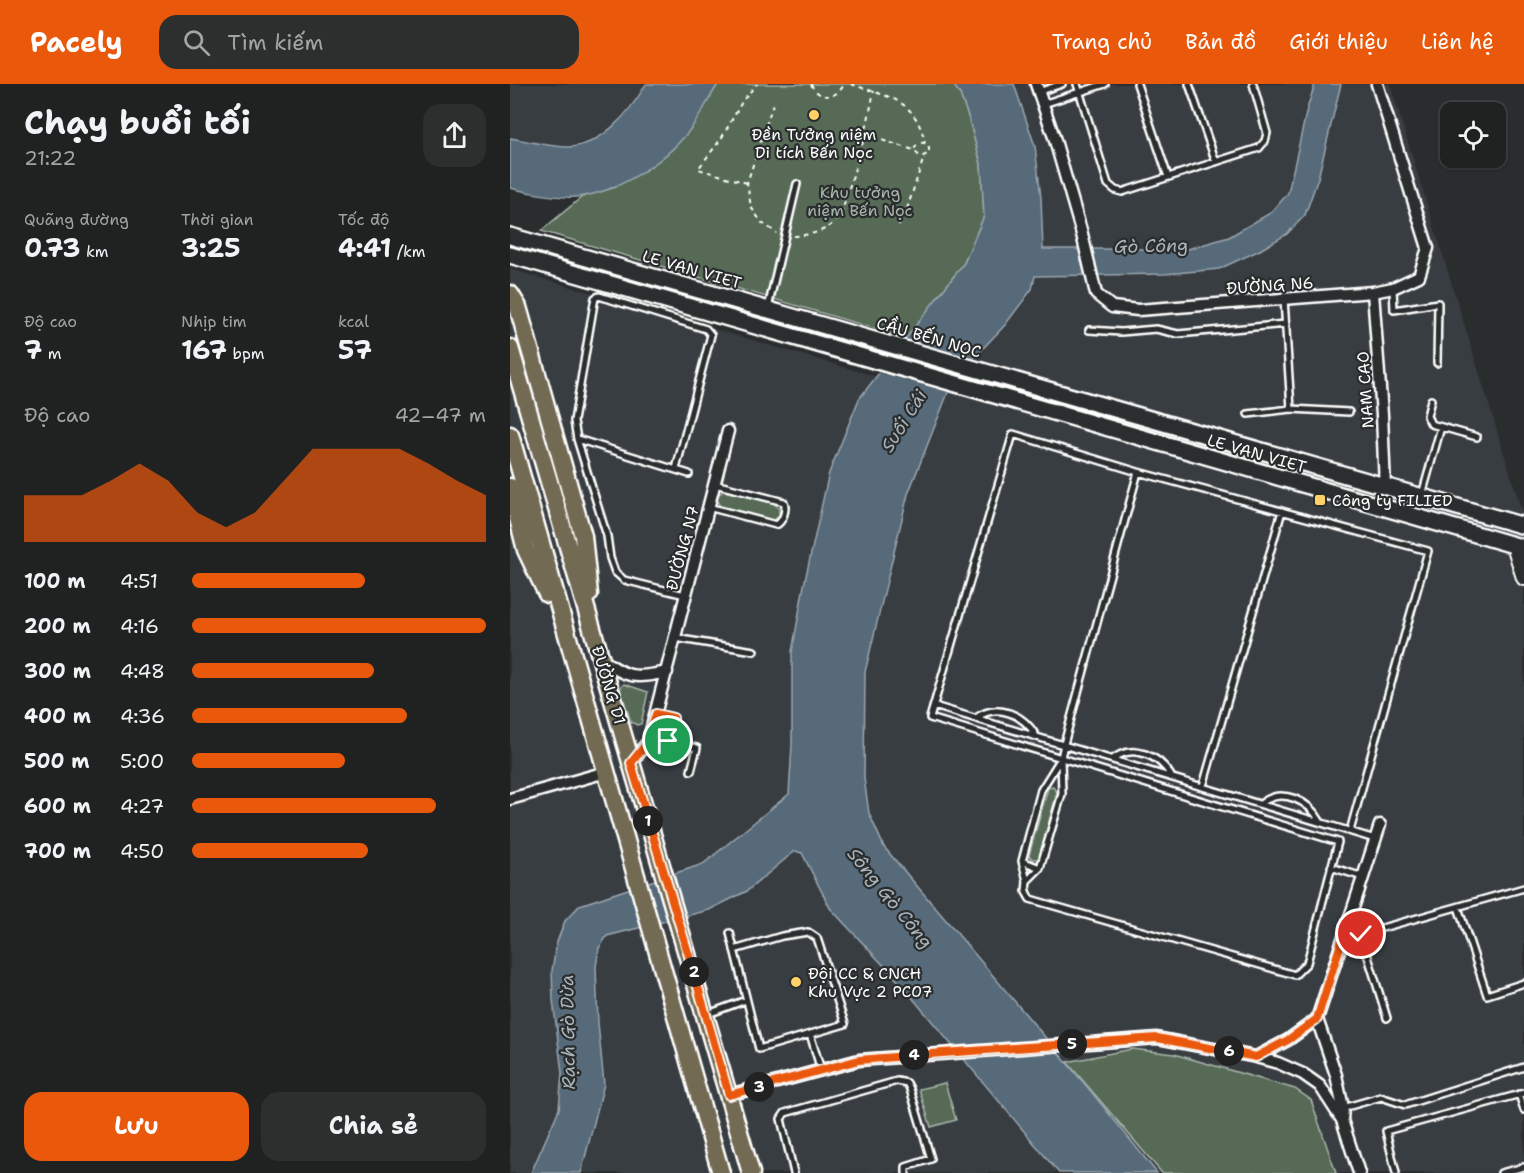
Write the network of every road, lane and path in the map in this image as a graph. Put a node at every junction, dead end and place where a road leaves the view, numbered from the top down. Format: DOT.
graph roads {
  1 [pos="757,84"];
  2 [pos="811,84"];
  3 [pos="844,84"];
  4 [pos="851,84"];
  5 [pos="1062,84"];
  6 [pos="1077,84"];
  7 [pos="1105,84"];
  8 [pos="1137,84"];
  9 [pos="1189,84"];
  10 [pos="1253,84"];
  11 [pos="1377,84"];
  12 [pos="1037,88"];
  13 [pos="874,91"];
  14 [pos="1080,92"];
  15 [pos="773,104"];
  16 [pos="1043,104"];
  17 [pos="865,135"];
  18 [pos="925,142"];
  19 [pos="915,150"];
  20 [pos="924,157"];
  21 [pos="1216,162"];
  22 [pos="1168,177"];
  23 [pos="747,183"];
  24 [pos="797,184"];
  25 [pos="899,225"];
  26 [pos="510,236"];
  27 [pos="784,237"];
  28 [pos="510,255"];
  29 [pos="1393,288"];
  30 [pos="1373,292"];
  31 [pos="510,294"];
  32 [pos="1284,299"];
  33 [pos="767,310"];
  34 [pos="1286,324"];
  35 [pos="761,328"];
  36 [pos="1089,330"];
  37 [pos="864,337"];
  38 [pos="510,348"];
  39 [pos="1437,363"];
  40 [pos="985,372"];
  41 [pos="1431,400"];
  42 [pos="1292,409"];
  43 [pos="1349,412"];
  44 [pos="1248,414"];
  45 [pos="1441,428"];
  46 [pos="729,431"];
  47 [pos="510,435"];
  48 [pos="1477,437"];
  49 [pos="577,439"];
  50 [pos="676,469"];
  51 [pos="1138,472"];
  52 [pos="689,474"];
  53 [pos="714,483"];
  54 [pos="510,487"];
  55 [pos="1385,487"];
  56 [pos="1421,497"];
  57 [pos="708,507"];
  58 [pos="1388,509"];
  59 [pos="1282,511"];
  60 [pos="1524,526"];
  61 [pos="1519,547"];
  62 [pos="1524,578"];
  63 [pos="685,595"];
  64 [pos="592,628"];
  65 [pos="568,637"];
  66 [pos="675,638"];
  67 [pos="754,651"];
  68 [pos="601,659"];
  69 [pos="667,672"];
  70 [pos="934,706"];
  71 [pos="656,714"];
  72 [pos="976,718"];
  73 [pos="1036,736"];
  74 [pos="1064,744"];
  75 [pos="1060,758"];
  76 [pos="1113,759"];
  77 [pos="631,763"];
  78 [pos="691,771"];
  79 [pos="606,772"];
  80 [pos="1172,777"];
  81 [pos="1203,786"];
  82 [pos="510,799"];
  83 [pos="1262,804"];
  84 [pos="1321,821"];
  85 [pos="1380,825"];
  86 [pos="1350,831"];
  87 [pos="1375,839"];
  88 [pos="1022,861"];
  89 [pos="1331,867"];
  90 [pos="1040,868"];
  91 [pos="1363,877"];
  92 [pos="1027,881"];
  93 [pos="1524,888"];
  94 [pos="1458,907"];
  95 [pos="730,933"];
  96 [pos="1361,934"];
  97 [pos="1342,940"];
  98 [pos="734,950"];
  99 [pos="657,962"];
  100 [pos="1524,983"];
  101 [pos="746,1000"];
  102 [pos="706,1015"];
  103 [pos="1387,1018"];
  104 [pos="1317,1019"];
  105 [pos="810,1034"];
  106 [pos="1256,1057"];
  107 [pos="1524,1067"];
  108 [pos="821,1072"];
  109 [pos="1522,1094"];
  110 [pos="729,1095"];
  111 [pos="1343,1108"];
  112 [pos="1524,1110"];
  113 [pos="1342,1120"];
  114 [pos="1524,1167"];
  115 [pos="712,1173"];
  116 [pos="721,1173"];
  117 [pos="751,1173"];
  118 [pos="794,1173"];
  119 [pos="906,1173"];
  120 [pos="1359,1173"];
  121 [pos="1396,1173"];
  122 [pos="1501,1173"];
  1 -- 23 [label="path"];
  2 -- 3 [label="path"];
  4 -- 13 [label="path"];
  5 -- 12 [label="lane"];
  6 -- 14 [label="lane"];
  7 -- 14 [label="lane"];
  8 -- 22 [label="lane"];
  9 -- 21 [label="lane"];
  10 -- 21 [label="lane"];
  11 -- 29 [label="street, ĐƯỜNG N6"];
  12 -- 16 [label="street"];
  13 -- 17 [label="path"];
  13 -- 18 [label="path"];
  14 -- 16 [label="lane"];
  14 -- 22 [label="lane"];
  15 -- 23 [label="path"];
  16 -- 32 [label="street, ĐƯỜNG N6"];
  17 -- 19 [label="path"];
  17 -- 27 [label="path"];
  18 -- 19 [label="path"];
  18 -- 20 [label="path"];
  19 -- 20 [label="path"];
  20 -- 25 [label="path"];
  21 -- 22 [label="lane"];
  23 -- 27 [label="path"];
  24 -- 27 [label="lane"];
  26 -- 33 [label="main road, LE VAN VIET"];
  27 -- 33 [label="lane"];
  28 -- 35 [label="main road"];
  29 -- 30 [label="street, ĐƯỜNG N6"];
  29 -- 39 [label="lane"];
  30 -- 32 [label="street, ĐƯỜNG N6"];
  30 -- 55 [label="street, NAM CAO"];
  31 -- 64 [label="main road"];
  32 -- 34 [label="lane"];
  33 -- 35 [label="main road"];
  33 -- 37 [label="main road, LE VAN VIET"];
  34 -- 36 [label="lane"];
  34 -- 42 [label="lane"];
  35 -- 58 [label="main road, LE VAN VIET"];
  37 -- 40 [label="main road, CẦU BẾN NỌC"];
  38 -- 64 [label="main road, ĐƯỜNG D1"];
  40 -- 55 [label="main road, LE VAN VIET"];
  41 -- 45 [label="lane"];
  42 -- 43 [label="lane"];
  42 -- 44 [label="lane"];
  45 -- 48 [label="lane"];
  45 -- 56 [label="lane"];
  46 -- 53 [label="street, ĐƯỜNG N7"];
  47 -- 65 [label="main road, ĐƯỜNG D1"];
  49 -- 50 [label="lane"];
  49 -- 50 [label="lane"];
  49 -- 63 [label="lane"];
  50 -- 52 [label="lane"];
  51 -- 59 [label="lane"];
  51 -- 70 [label="lane"];
  51 -- 74 [label="lane"];
  53 -- 57 [label="street, ĐƯỜNG N7"];
  53 -- 57 [label="lane"];
  54 -- 65 [label="main road"];
  55 -- 56 [label="main road, LE VAN VIET"];
  55 -- 58 [label="main road"];
  56 -- 60 [label="main road, LE VAN VIET"];
  57 -- 63 [label="street, ĐƯỜNG N7"];
  58 -- 61 [label="main road, LE VAN VIET"];
  59 -- 81 [label="lane"];
  59 -- 86 [label="lane"];
  61 -- 62 [label="street"];
  63 -- 66 [label="street, ĐƯỜNG N7"];
  64 -- 68 [label="main road, ĐƯỜNG D1"];
  65 -- 79 [label="main road, ĐƯỜNG D1"];
  66 -- 67 [label="lane"];
  66 -- 69 [label="street, ĐƯỜNG N7"];
  68 -- 69 [label="street"];
  68 -- 77 [label="main road, ĐƯỜNG D1"];
  69 -- 71 [label="street, ĐƯỜNG N7"];
  70 -- 72 [label="lane"];
  70 -- 75 [label="lane"];
  71 -- 77 [label="street, ĐƯỜNG N7"];
  71 -- 78 [label="lane"];
  72 -- 73 [label="lane"];
  72 -- 73 [label="lane"];
  73 -- 74 [label="lane"];
  74 -- 75 [label="lane"];
  74 -- 76 [label="lane"];
  75 -- 88 [label="lane"];
  75 -- 89 [label="lane"];
  75 -- 90 [label="lane"];
  76 -- 80 [label="lane"];
  76 -- 80 [label="lane"];
  77 -- 102 [label="main road, ĐƯỜNG D1"];
  79 -- 82 [label="street"];
  79 -- 99 [label="main road, ĐƯỜNG D1"];
  80 -- 81 [label="lane"];
  81 -- 83 [label="lane"];
  83 -- 84 [label="lane"];
  83 -- 84 [label="lane"];
  84 -- 86 [label="lane"];
  85 -- 87 [label="street"];
  86 -- 87 [label="lane"];
  87 -- 91 [label="street"];
  88 -- 90 [label="lane"];
  88 -- 92 [label="lane"];
  89 -- 91 [label="lane"];
  89 -- 92 [label="lane"];
  90 -- 92 [label="lane"];
  91 -- 97 [label="street"];
  93 -- 94 [label="lane"];
  94 -- 96 [label="lane"];
  94 -- 100 [label="lane"];
  95 -- 98 [label="lane"];
  96 -- 97 [label="lane"];
  96 -- 103 [label="lane"];
  97 -- 104 [label="street"];
  98 -- 101 [label="lane"];
  98 -- 105 [label="lane"];
  99 -- 115 [label="main road, ĐƯỜNG D1"];
  99 -- 116 [label="main road, ĐƯỜNG D1"];
  101 -- 102 [label="lane"];
  101 -- 105 [label="lane"];
  102 -- 110 [label="main road, ĐƯỜNG D1"];
  104 -- 106 [label="street"];
  104 -- 111 [label="street"];
  105 -- 108 [label="lane"];
  106 -- 108 [label="street"];
  106 -- 113 [label="street"];
  107 -- 111 [label="lane"];
  108 -- 110 [label="street"];
  109 -- 112 [label="lane"];
  109 -- 121 [label="lane"];
  110 -- 117 [label="main road, ĐƯỜNG D1"];
  111 -- 113 [label="street"];
  113 -- 120 [label="street"];
  114 -- 122 [label="lane"];
  118 -- 119 [label="lane"];
}
